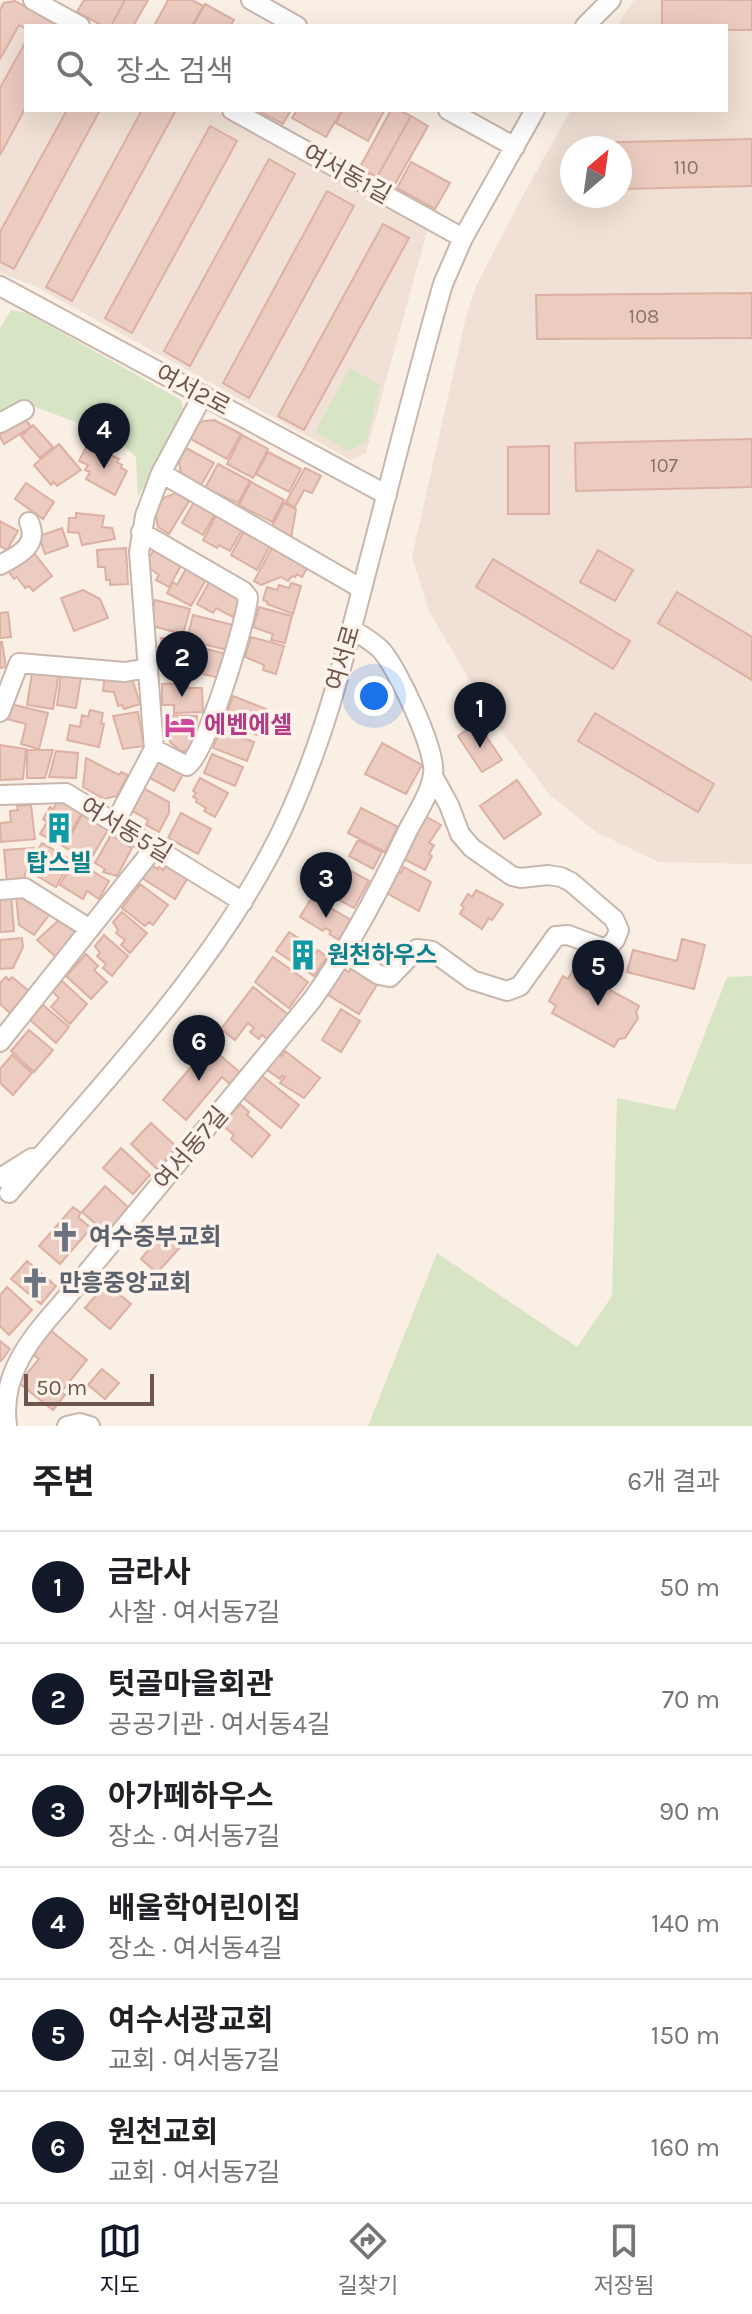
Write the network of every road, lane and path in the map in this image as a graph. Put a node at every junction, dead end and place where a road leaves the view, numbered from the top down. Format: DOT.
graph roads {
  1 [pos="33,0"];
  2 [pos="251,0"];
  3 [pos="594,0"];
  4 [pos="611,0"];
  5 [pos="76,24"];
  6 [pos="293,24"];
  7 [pos="584,24"];
  8 [pos="585,24"];
  9 [pos="236,112"];
  10 [pos="452,112"];
  11 [pos="534,112"];
  12 [pos="515,147"];
  13 [pos="463,238"];
  14 [pos="3,294"];
  15 [pos="203,395"];
  16 [pos="24,410"];
  17 [pos="0,423"];
  18 [pos="161,473"];
  19 [pos="387,495"];
  20 [pos="29,522"];
  21 [pos="141,532"];
  22 [pos="0,565"];
  23 [pos="362,589"];
  24 [pos="352,629"];
  25 [pos="148,668"];
  26 [pos="0,712"];
  27 [pos="154,749"];
  28 [pos="433,776"];
  29 [pos="0,795"];
  30 [pos="115,823"];
  31 [pos="154,848"];
  32 [pos="0,890"];
  33 [pos="243,902"];
  34 [pos="90,929"];
  35 [pos="345,953"];
  36 [pos="0,1042"];
  37 [pos="2,1194"];
  38 [pos="7,1426"];
  39 [pos="67,1426"];
  40 [pos="90,1426"];
  1 -- 5 [label="street"];
  2 -- 6 [label="street"];
  3 -- 7 [label="street"];
  4 -- 8 [label="street"];
  9 -- 13 [label="street, 여서동1길"];
  10 -- 12 [label="street"];
  11 -- 12 [label="street, 여서로"];
  12 -- 13 [label="street, 여서로"];
  13 -- 19 [label="street, 여서로"];
  14 -- 15 [label="street, 여서2로"];
  15 -- 18 [label="street"];
  15 -- 19 [label="street, 여서2로"];
  16 -- 17 [label="street"];
  18 -- 21 [label="street"];
  18 -- 23 [label="street"];
  19 -- 23 [label="street, 여서로"];
  20 -- 22 [label="street"];
  21 -- 25 [label="street"];
  21 -- 27 [label="street"];
  23 -- 24 [label="street, 여서로"];
  24 -- 28 [label="street"];
  24 -- 33 [label="street, 여서로"];
  25 -- 26 [label="street"];
  25 -- 27 [label="street"];
  27 -- 30 [label="street"];
  28 -- 35 [label="street, 여서동7길"];
  28 -- 35 [label="street"];
  29 -- 30 [label="street, 여서동5길"];
  30 -- 31 [label="street, 여서동5길"];
  31 -- 33 [label="street, 여서동5길"];
  31 -- 34 [label="street"];
  32 -- 34 [label="street"];
  33 -- 37 [label="street, 여서로"];
  34 -- 36 [label="street"];
  35 -- 38 [label="street, 여서동7길"];
  39 -- 40 [label="street"];
}
